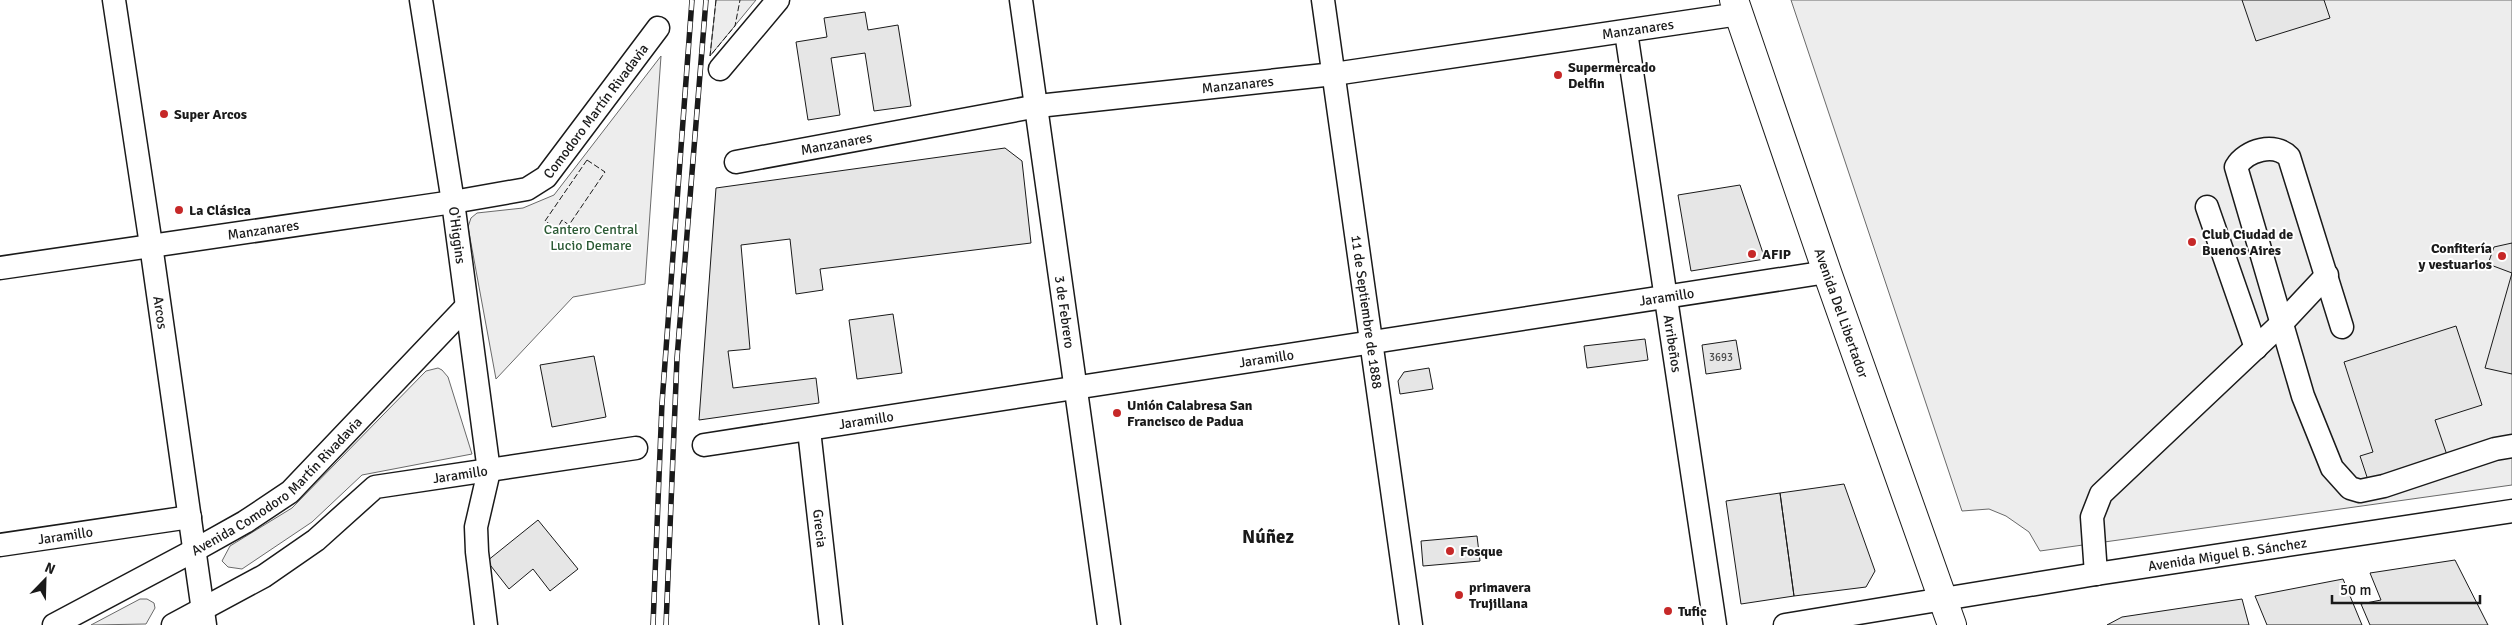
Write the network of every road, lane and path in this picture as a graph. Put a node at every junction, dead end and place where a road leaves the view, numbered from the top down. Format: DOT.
graph roads {
  1 [pos="114,0"];
  2 [pos="421,0"];
  3 [pos="778,0"];
  4 [pos="1021,0"];
  5 [pos="1322,0"];
  6 [pos="1737,7"];
  7 [pos="658,28"];
  8 [pos="1626,32"];
  9 [pos="720,69"];
  10 [pos="1334,74"];
  11 [pos="1038,106"];
  12 [pos="736,162"];
  13 [pos="527,189"];
  14 [pos="453,202"];
  15 [pos="2207,207"];
  16 [pos="151,245"];
  17 [pos="0,268"];
  18 [pos="1827,272"];
  19 [pos="2327,276"];
  20 [pos="1666,298"];
  21 [pos="466,307"];
  22 [pos="2282,323"];
  23 [pos="2342,327"];
  24 [pos="1371,344"];
  25 [pos="2256,348"];
  26 [pos="1075,389"];
  27 [pos="809,430"];
  28 [pos="704,445"];
  29 [pos="2512,446"];
  30 [pos="636,448"];
  31 [pos="489,470"];
  32 [pos="2512,511"];
  33 [pos="190,517"];
  34 [pos="0,545"];
  35 [pos="195,550"];
  36 [pos="2096,574"];
  37 [pos="1942,600"];
  38 [pos="204,618"];
  39 [pos="54,625"];
  40 [pos="173,625"];
  41 [pos="486,625"];
  42 [pos="831,625"];
  43 [pos="1109,625"];
  44 [pos="1411,625"];
  45 [pos="1715,625"];
  46 [pos="1785,625"];
  47 [pos="1952,625"];
  1 -- 16 [label="street, Arcos"];
  2 -- 14 [label="street, O'Higgins"];
  3 -- 9 [label="street"];
  4 -- 11 [label="street, 3 de Febrero"];
  5 -- 10 [label="street, 11 de Septiembre de 1888"];
  6 -- 8 [label="street, Manzanares"];
  6 -- 18 [label="main road, Avenida Del Libertador"];
  7 -- 13 [label="street, Comodoro Martín Rivadavia"];
  8 -- 10 [label="street, Manzanares"];
  8 -- 20 [label="street, Arribeños"];
  10 -- 11 [label="street, Manzanares"];
  10 -- 24 [label="street, 11 de Septiembre de 1888"];
  11 -- 12 [label="street, Manzanares"];
  11 -- 26 [label="street, 3 de Febrero"];
  13 -- 14 [label="street, Manzanares"];
  14 -- 16 [label="street, Manzanares"];
  14 -- 21 [label="street, O'Higgins"];
  15 -- 25 [label="street"];
  16 -- 17 [label="street, Manzanares"];
  16 -- 33 [label="street, Arcos"];
  18 -- 20 [label="street, Jaramillo"];
  18 -- 37 [label="main road, Avenida Del Libertador"];
  19 -- 22 [label="street"];
  19 -- 22 [label="street"];
  19 -- 23 [label="street"];
  20 -- 24 [label="street, Jaramillo"];
  20 -- 45 [label="street, Arribeños"];
  21 -- 31 [label="street, O'Higgins"];
  21 -- 35 [label="street, Avenida Comodoro Martín Rivadavia"];
  22 -- 25 [label="street"];
  22 -- 29 [label="street"];
  24 -- 26 [label="street, Jaramillo"];
  24 -- 44 [label="street, 11 de Septiembre de 1888"];
  25 -- 36 [label="street"];
  26 -- 27 [label="street, Jaramillo"];
  26 -- 43 [label="street, 3 de Febrero"];
  27 -- 28 [label="street, Jaramillo"];
  27 -- 42 [label="street, Grecia"];
  30 -- 31 [label="street, Jaramillo"];
  31 -- 38 [label="street, Jaramillo"];
  31 -- 41 [label="street"];
  32 -- 36 [label="street, Avenida Miguel B. Sánchez"];
  33 -- 34 [label="street, Jaramillo"];
  33 -- 35 [label="street, Arcos"];
  35 -- 38 [label="street, Arcos"];
  35 -- 39 [label="street, Avenida Comodoro Martín Rivadavia"];
  36 -- 37 [label="street, Avenida Miguel B. Sánchez"];
  37 -- 46 [label="street, Avenida Miguel B. Sánchez"];
  37 -- 47 [label="main road, Avenida Del Libertador"];
  38 -- 40 [label="street"];
}
